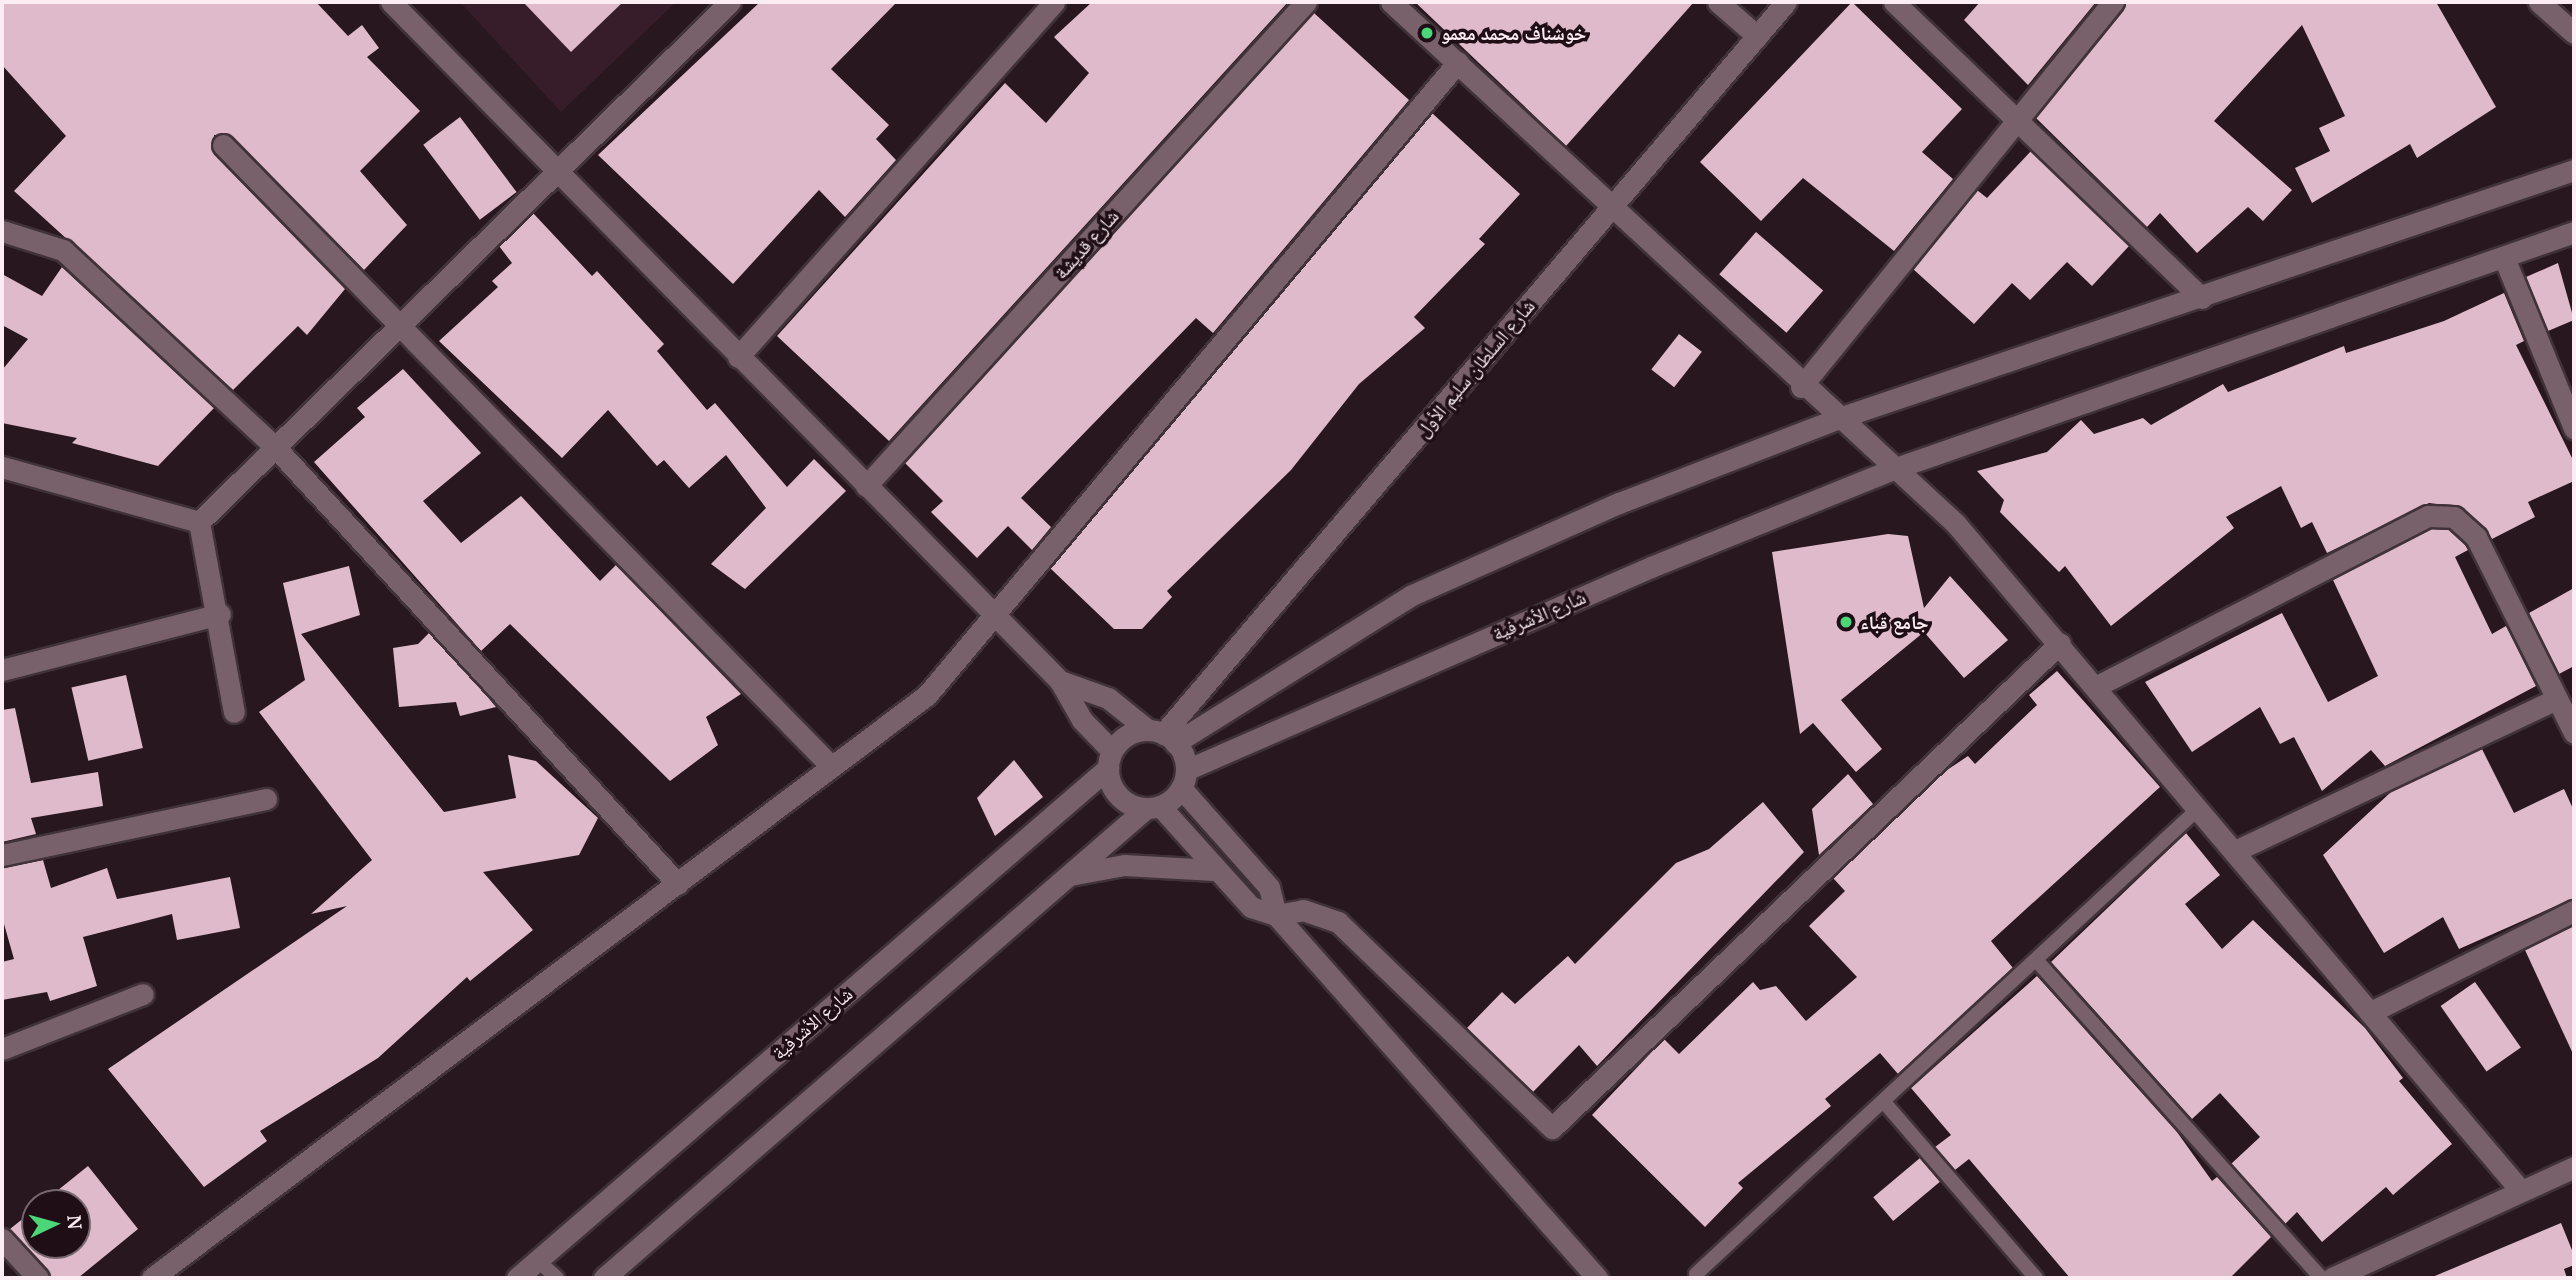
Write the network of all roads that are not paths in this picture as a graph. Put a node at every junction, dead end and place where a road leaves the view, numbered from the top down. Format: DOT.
graph roads {
  1 [pos="391,2"];
  2 [pos="730,2"];
  3 [pos="1054,2"];
  4 [pos="1306,2"];
  5 [pos="1391,2"];
  6 [pos="1718,2"];
  7 [pos="1786,2"];
  8 [pos="1894,2"];
  9 [pos="2113,2"];
  10 [pos="2539,2"];
  11 [pos="2574,33"];
  12 [pos="1757,36"];
  13 [pos="1458,62"];
  14 [pos="2015,119"];
  15 [pos="223,145"];
  16 [pos="2574,170"];
  17 [pos="555,173"];
  18 [pos="1614,205"];
  19 [pos="2,230"];
  20 [pos="2574,232"];
  21 [pos="2505,260"];
  22 [pos="2202,298"];
  23 [pos="398,327"];
  24 [pos="738,357"];
  25 [pos="1801,387"];
  26 [pos="1839,418"];
  27 [pos="2574,428"];
  28 [pos="275,447"];
  29 [pos="1896,468"];
  30 [pos="4,470"];
  31 [pos="866,486"];
  32 [pos="199,522"];
  33 [pos="993,613"];
  34 [pos="220,614"];
  35 [pos="2060,643"];
  36 [pos="2,670"];
  37 [pos="1060,681"];
  38 [pos="2097,686"];
  39 [pos="2557,699"];
  40 [pos="234,712"];
  41 [pos="2574,733"];
  42 [pos="1162,736"];
  43 [pos="1110,760"];
  44 [pos="832,767"];
  45 [pos="1183,779"];
  46 [pos="266,799"];
  47 [pos="1153,807"];
  48 [pos="2199,808"];
  49 [pos="2235,851"];
  50 [pos="2,855"];
  51 [pos="1214,870"];
  52 [pos="1068,875"];
  53 [pos="678,884"];
  54 [pos="2574,911"];
  55 [pos="1276,915"];
  56 [pos="2036,960"];
  57 [pos="142,994"];
  58 [pos="2371,1012"];
  59 [pos="2,1049"];
  60 [pos="1884,1101"];
  61 [pos="2573,1172"];
  62 [pos="2521,1191"];
  63 [pos="2,1239"];
  64 [pos="537,1260"];
  65 [pos="1696,1274"];
  66 [pos="38,1278"];
  67 [pos="152,1278"];
  68 [pos="517,1278"];
  69 [pos="557,1278"];
  70 [pos="604,1278"];
  71 [pos="1597,1278"];
  72 [pos="2036,1278"];
  73 [pos="2321,1278"];
  74 [pos="2332,1278"];
  1 -- 17 [label="street"];
  2 -- 17 [label="street"];
  3 -- 24 [label="street"];
  4 -- 31 [label="street, شارع قديشة"];
  5 -- 13 [label="street"];
  6 -- 12 [label="street"];
  7 -- 12 [label="street, شارع السلطان سليم الأول"];
  8 -- 14 [label="street"];
  9 -- 14 [label="street"];
  10 -- 11 [label="street"];
  12 -- 18 [label="street, شارع السلطان سليم الأول"];
  13 -- 18 [label="street"];
  13 -- 33 [label="street"];
  14 -- 22 [label="street"];
  14 -- 25 [label="street"];
  15 -- 23 [label="street"];
  16 -- 22 [label="street"];
  17 -- 23 [label="street"];
  17 -- 24 [label="street"];
  18 -- 25 [label="street"];
  18 -- 42 [label="street, شارع السلطان سليم الأول"];
  19 -- 28 [label="street"];
  20 -- 21 [label="street, شارع الأشرفية"];
  21 -- 27 [label="street"];
  21 -- 29 [label="street, شارع الأشرفية"];
  22 -- 26 [label="street"];
  23 -- 28 [label="street"];
  23 -- 44 [label="street"];
  24 -- 31 [label="street"];
  25 -- 26 [label="street"];
  26 -- 29 [label="street"];
  26 -- 42 [label="street"];
  28 -- 32 [label="street"];
  28 -- 53 [label="street"];
  29 -- 35 [label="street"];
  29 -- 45 [label="street, شارع الأشرفية"];
  30 -- 32 [label="street"];
  31 -- 33 [label="street"];
  32 -- 34 [label="street"];
  33 -- 37 [label="street"];
  33 -- 44 [label="street"];
  34 -- 36 [label="street"];
  34 -- 40 [label="street"];
  35 -- 38 [label="street"];
  35 -- 55 [label="street"];
  37 -- 42 [label="street"];
  37 -- 43 [label="street"];
  38 -- 39 [label="street"];
  38 -- 48 [label="street"];
  39 -- 41 [label="street"];
  39 -- 49 [label="street"];
  42 -- 43 [label="street"];
  42 -- 45 [label="street"];
  43 -- 47 [label="street"];
  43 -- 64 [label="street, شارع الأشرفية"];
  44 -- 53 [label="street"];
  45 -- 47 [label="street"];
  45 -- 55 [label="street"];
  46 -- 50 [label="street"];
  47 -- 51 [label="street"];
  47 -- 52 [label="street"];
  48 -- 49 [label="street"];
  48 -- 56 [label="lane"];
  49 -- 58 [label="street"];
  51 -- 52 [label="street"];
  51 -- 55 [label="street"];
  52 -- 70 [label="street"];
  53 -- 67 [label="street"];
  54 -- 58 [label="street"];
  55 -- 71 [label="street"];
  56 -- 60 [label="lane"];
  56 -- 73 [label="lane"];
  57 -- 59 [label="street"];
  58 -- 62 [label="street"];
  60 -- 65 [label="lane"];
  60 -- 72 [label="lane"];
  61 -- 62 [label="street"];
  62 -- 74 [label="street"];
  63 -- 66 [label="street"];
  64 -- 68 [label="street, شارع الأشرفية"];
  64 -- 69 [label="lane"];
}
